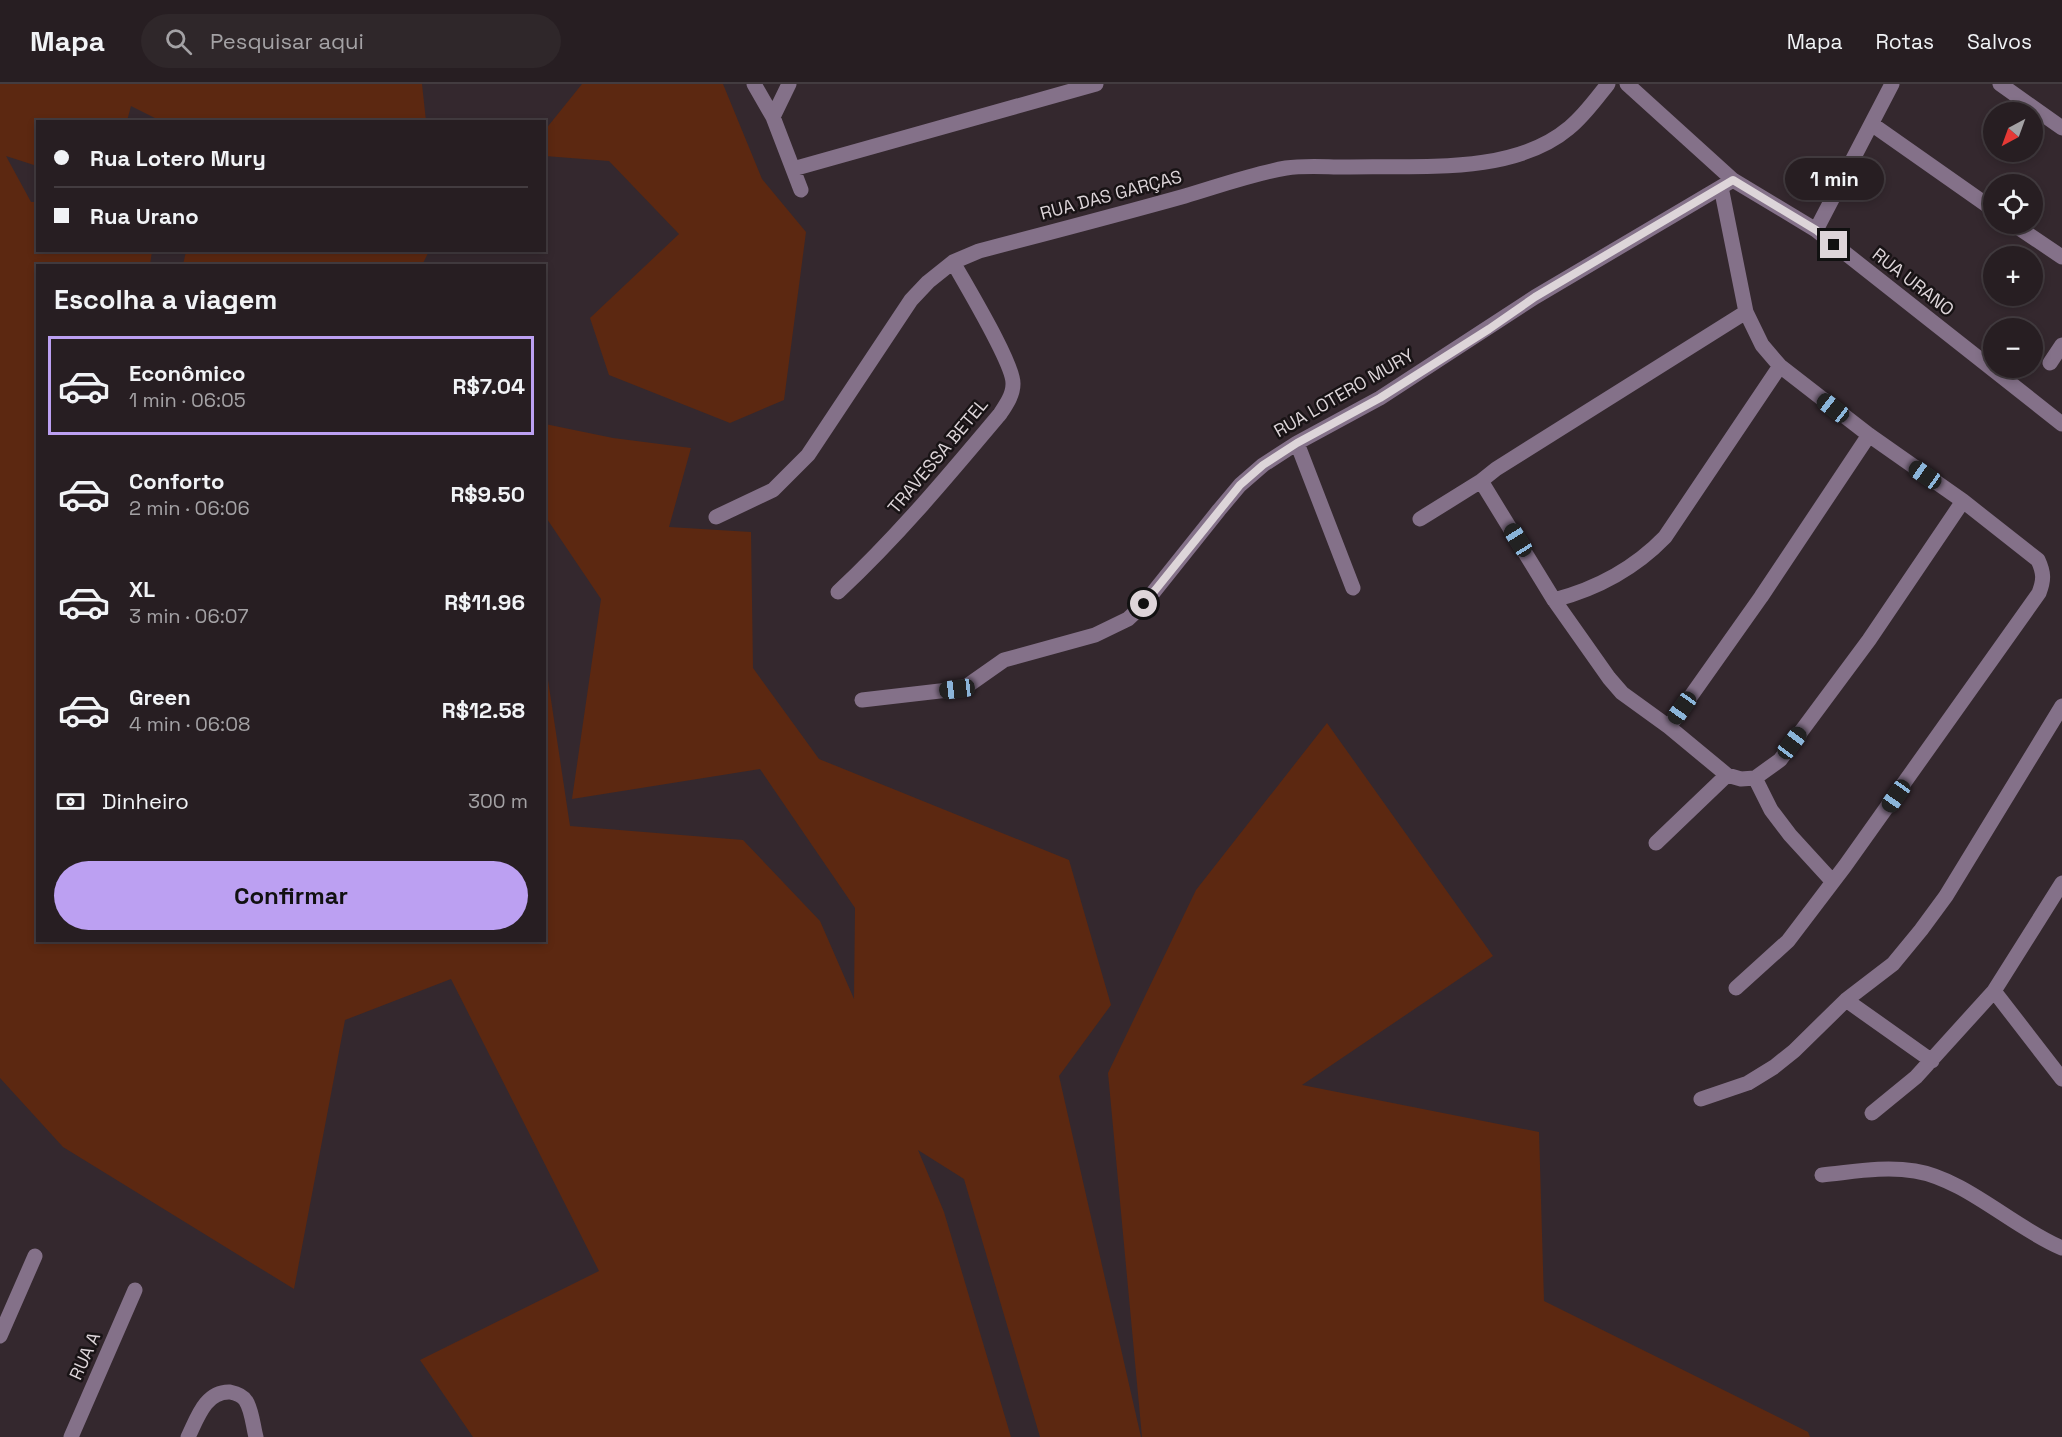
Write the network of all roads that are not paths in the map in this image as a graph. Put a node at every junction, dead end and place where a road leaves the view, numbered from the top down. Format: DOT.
graph roads {
  1 [pos="754,84"];
  2 [pos="789,84"];
  3 [pos="1096,84"];
  4 [pos="1608,84"];
  5 [pos="1627,84"];
  6 [pos="1892,84"];
  7 [pos="2000,84"];
  8 [pos="773,117"];
  9 [pos="1873,125"];
  10 [pos="2062,128"];
  11 [pos="793,169"];
  12 [pos="1727,184"];
  13 [pos="801,190"];
  14 [pos="1983,202"];
  15 [pos="1816,230"];
  16 [pos="2028,234"];
  17 [pos="2062,257"];
  18 [pos="953,262"];
  19 [pos="1746,312"];
  20 [pos="2062,345"];
  21 [pos="2050,363"];
  22 [pos="1780,366"];
  23 [pos="2062,424"];
  24 [pos="1869,435"];
  25 [pos="1297,443"];
  26 [pos="1481,481"];
  27 [pos="1963,501"];
  28 [pos="717,517"];
  29 [pos="1420,519"];
  30 [pos="1353,588"];
  31 [pos="838,592"];
  32 [pos="1554,600"];
  33 [pos="862,700"];
  34 [pos="2062,706"];
  35 [pos="1669,727"];
  36 [pos="1726,775"];
  37 [pos="1755,778"];
  38 [pos="1656,843"];
  39 [pos="1833,882"];
  40 [pos="2062,883"];
  41 [pos="1736,988"];
  42 [pos="1994,991"];
  43 [pos="1846,1000"];
  44 [pos="1932,1060"];
  45 [pos="2062,1079"];
  46 [pos="1701,1099"];
  47 [pos="1872,1113"];
  48 [pos="1822,1175"];
  49 [pos="2062,1248"];
  50 [pos="35,1256"];
  51 [pos="135,1290"];
  52 [pos="0,1336"];
  53 [pos="71,1437"];
  54 [pos="188,1437"];
  55 [pos="256,1437"];
  1 -- 8 [label="street"];
  2 -- 8 [label="street"];
  3 -- 11 [label="street"];
  4 -- 18 [label="street, RUA DAS GARÇAS"];
  5 -- 12 [label="street, RUA URANO"];
  6 -- 9 [label="street"];
  7 -- 10 [label="street"];
  8 -- 11 [label="street"];
  9 -- 14 [label="street"];
  9 -- 15 [label="street"];
  11 -- 13 [label="street"];
  12 -- 15 [label="street, RUA URANO"];
  12 -- 19 [label="street"];
  12 -- 25 [label="street, RUA LOTERO MURY"];
  15 -- 23 [label="street, RUA URANO"];
  16 -- 17 [label="street"];
  18 -- 28 [label="street, RUA DAS GARÇAS"];
  18 -- 31 [label="street, TRAVESSA BETEL"];
  19 -- 22 [label="street"];
  19 -- 26 [label="street"];
  20 -- 21 [label="street"];
  22 -- 24 [label="street"];
  22 -- 32 [label="street"];
  24 -- 27 [label="street"];
  24 -- 35 [label="street"];
  25 -- 30 [label="street"];
  25 -- 33 [label="street, RUA LOTERO MURY"];
  26 -- 29 [label="street"];
  26 -- 32 [label="street"];
  27 -- 37 [label="street"];
  27 -- 39 [label="street"];
  32 -- 35 [label="street"];
  34 -- 43 [label="street"];
  35 -- 36 [label="street"];
  36 -- 37 [label="street"];
  36 -- 38 [label="street"];
  37 -- 39 [label="street"];
  39 -- 41 [label="street"];
  40 -- 42 [label="street"];
  42 -- 44 [label="street"];
  42 -- 45 [label="street"];
  43 -- 44 [label="street"];
  43 -- 46 [label="street"];
  44 -- 47 [label="street"];
  48 -- 49 [label="street"];
  50 -- 52 [label="street"];
  51 -- 53 [label="street, RUA A"];
  54 -- 55 [label="street"];
}
